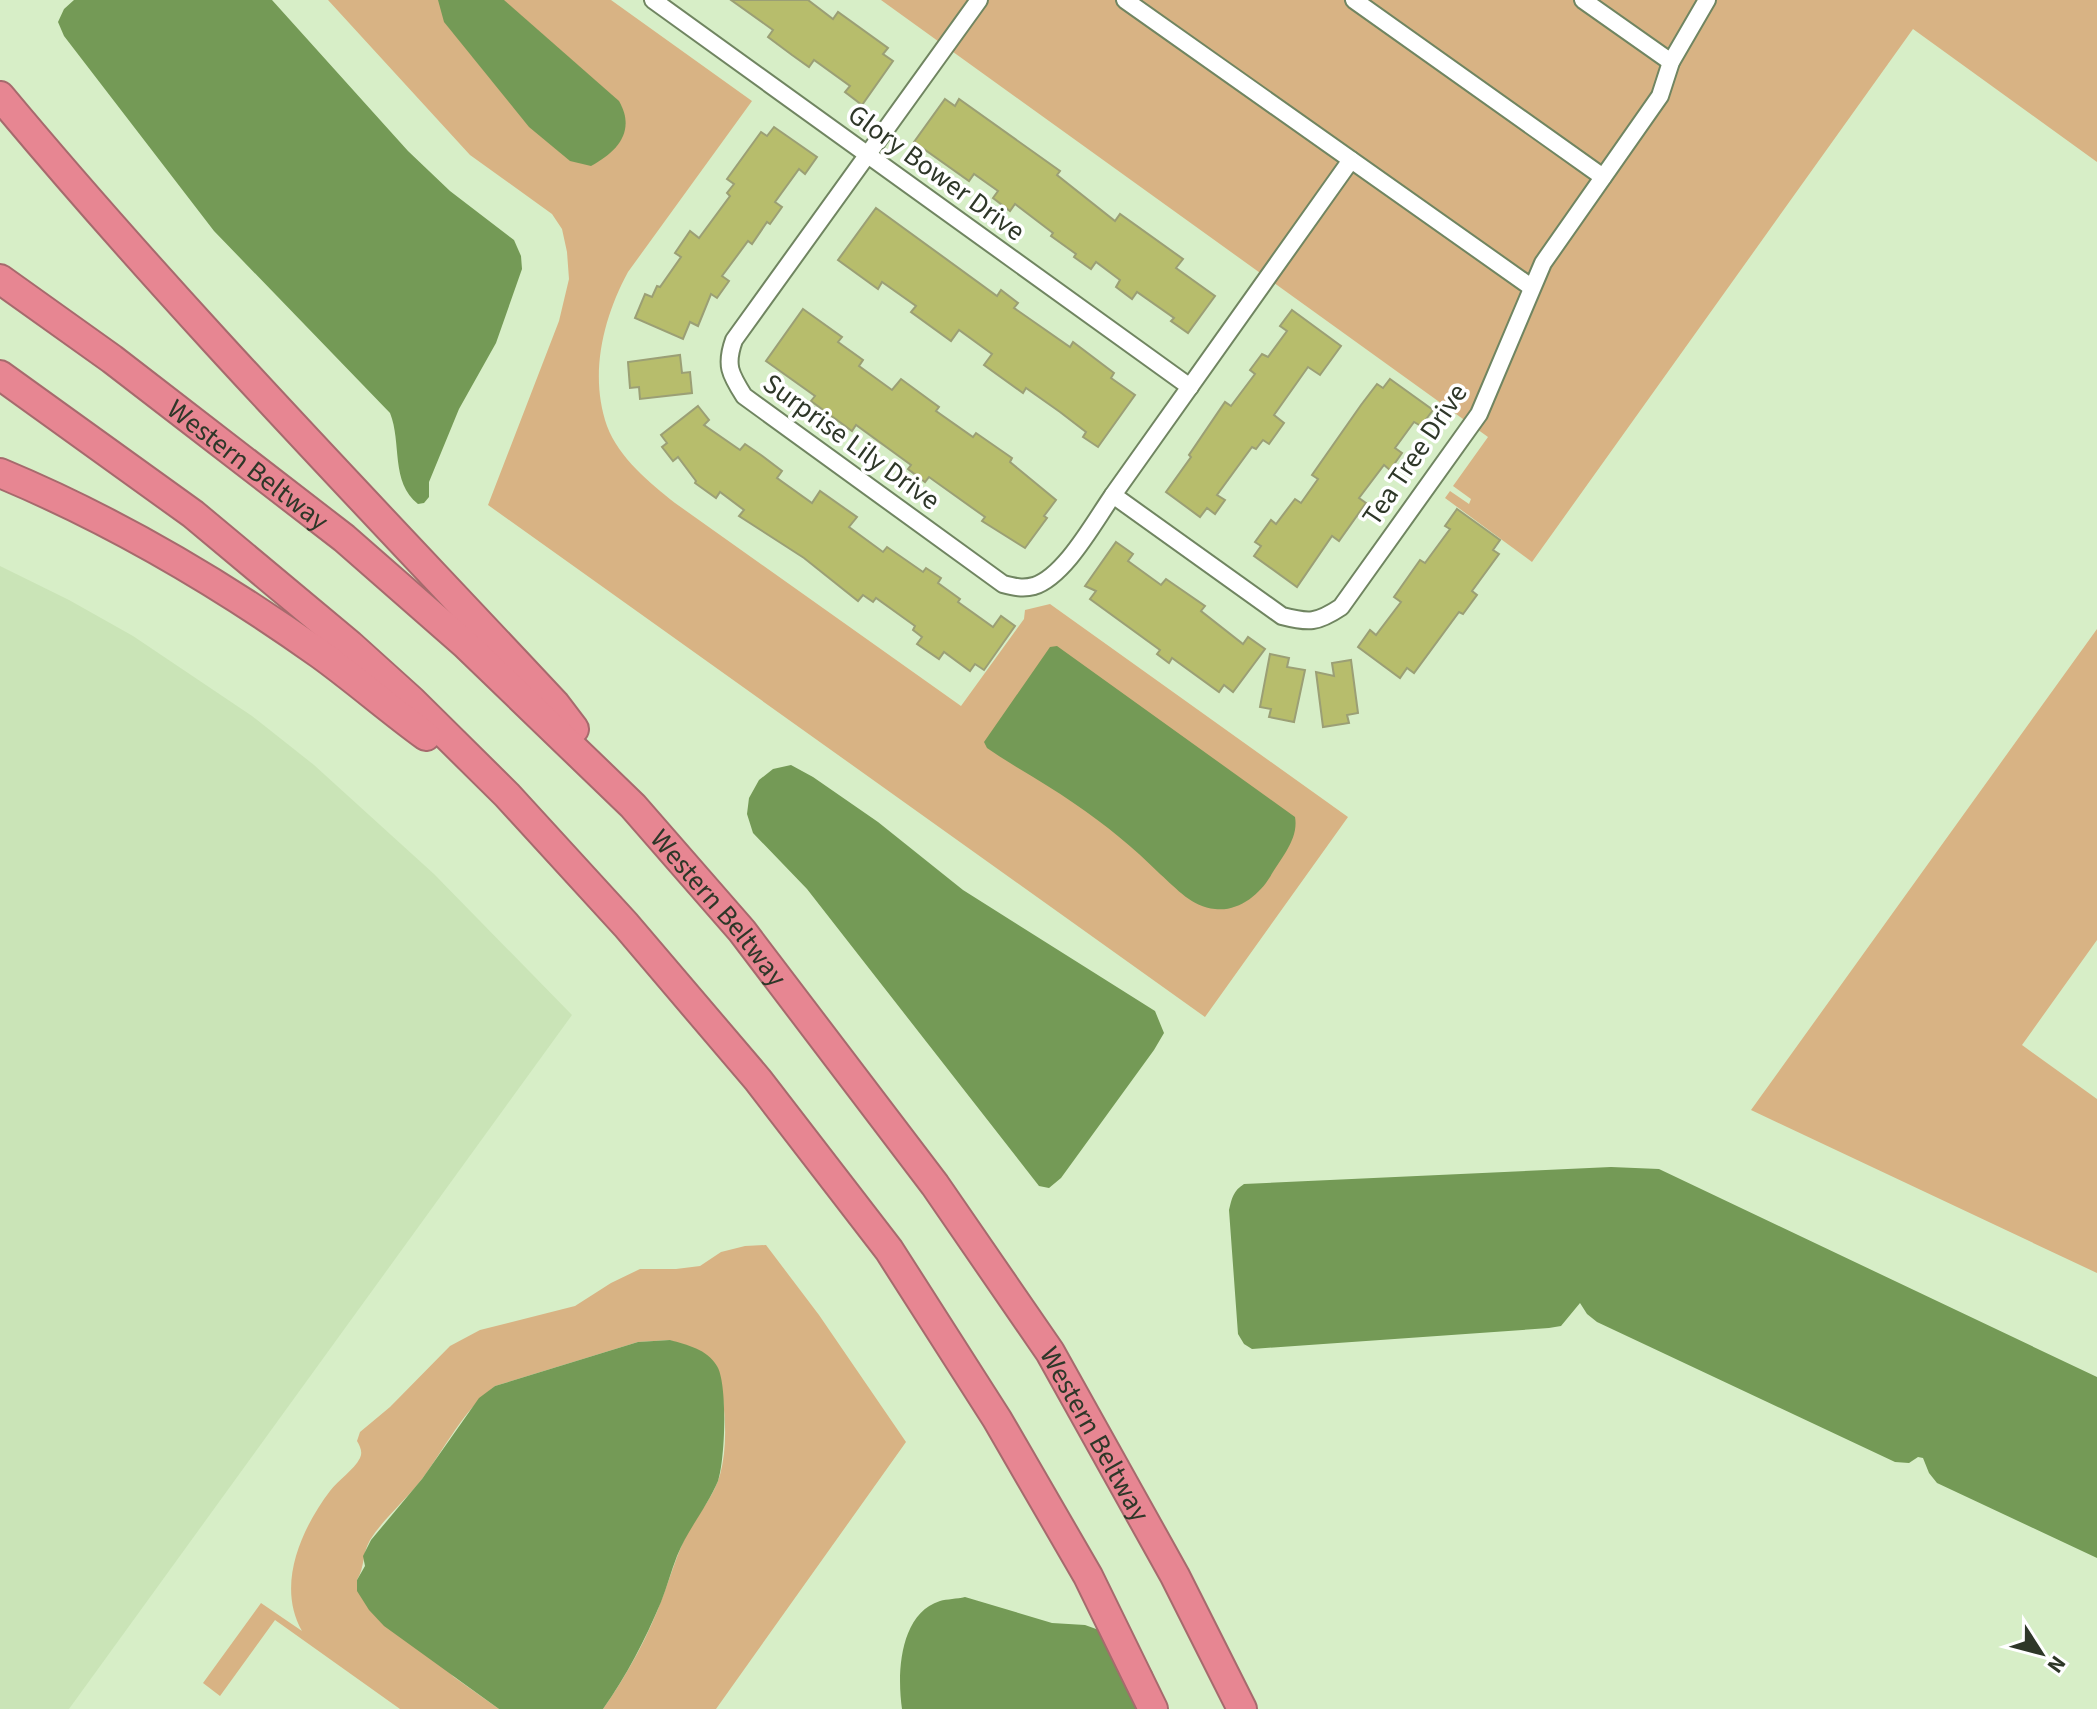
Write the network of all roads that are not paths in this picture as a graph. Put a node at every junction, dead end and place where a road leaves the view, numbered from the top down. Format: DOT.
graph roads {
  1 [pos="653,0"];
  2 [pos="979,0"];
  3 [pos="1125,0"];
  4 [pos="1354,0"];
  5 [pos="1583,0"];
  6 [pos="1707,0"];
  7 [pos="1671,62"];
  8 [pos="0,96"];
  9 [pos="869,156"];
  10 [pos="1351,160"];
  11 [pos="1603,177"];
  12 [pos="0,279"];
  13 [pos="1531,287"];
  14 [pos="0,375"];
  15 [pos="1190,387"];
  16 [pos="0,473"];
  17 [pos="1113,495"];
  18 [pos="507,795"];
  19 [pos="633,806"];
  20 [pos="1153,1709"];
  21 [pos="1242,1709"];
  1 -- 9 [label="street, Glory Bower Drive"];
  2 -- 9 [label="street, Surprise Lily Drive"];
  3 -- 10 [label="street"];
  4 -- 11 [label="street"];
  5 -- 7 [label="street"];
  6 -- 7 [label="street, Tea Tree Drive"];
  7 -- 11 [label="street, Tea Tree Drive"];
  8 -- 19 [label="highway"];
  9 -- 15 [label="street, Glory Bower Drive"];
  9 -- 17 [label="street, Surprise Lily Drive"];
  10 -- 13 [label="street"];
  10 -- 15 [label="street, Surprise Lily Drive"];
  11 -- 13 [label="street, Tea Tree Drive"];
  12 -- 19 [label="highway, Western Beltway"];
  13 -- 17 [label="street, Tea Tree Drive"];
  14 -- 18 [label="highway"];
  15 -- 17 [label="street, Surprise Lily Drive"];
  16 -- 18 [label="highway"];
  18 -- 20 [label="highway"];
  19 -- 21 [label="highway, Western Beltway"];
}
